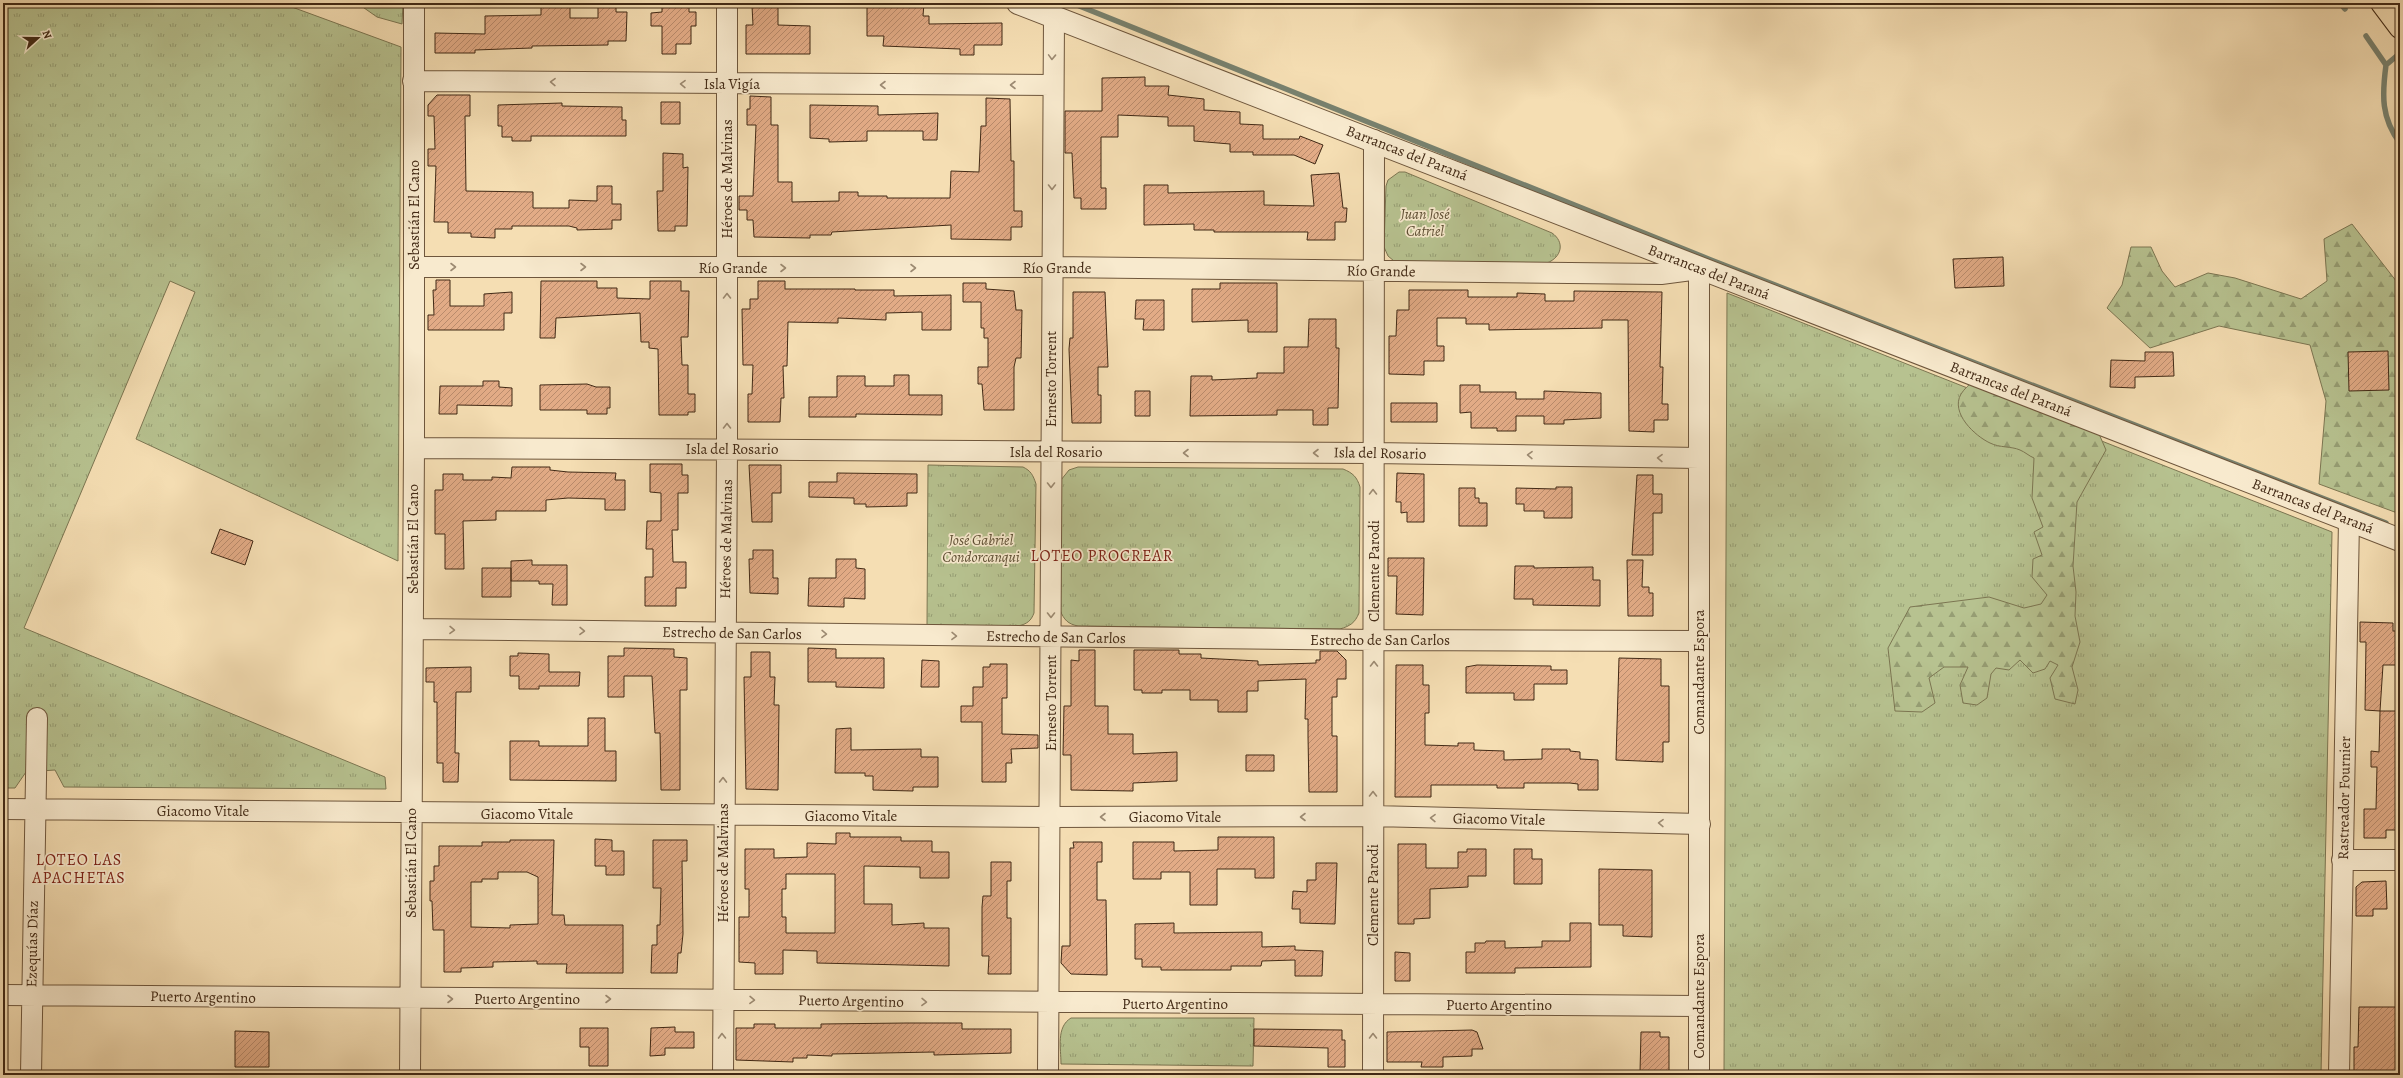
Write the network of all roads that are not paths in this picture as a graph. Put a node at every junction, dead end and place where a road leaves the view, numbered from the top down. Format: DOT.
graph roads {
  1 [pos="414,3"];
  2 [pos="727,3"];
  3 [pos="1018,3"];
  4 [pos="2382,3"];
  5 [pos="1054,18"];
  6 [pos="2400,27"];
  7 [pos="413,81"];
  8 [pos="727,84"];
  9 [pos="1052,85"];
  10 [pos="1374,140"];
  11 [pos="414,267"];
  12 [pos="1052,267"];
  13 [pos="727,268"];
  14 [pos="1699,269"];
  15 [pos="1374,271"];
  16 [pos="414,448"];
  17 [pos="727,449"];
  18 [pos="1051,452"];
  19 [pos="1373,453"];
  20 [pos="1699,458"];
  21 [pos="2349,520"];
  22 [pos="2400,540"];
  23 [pos="413,629"];
  24 [pos="725,633"];
  25 [pos="1051,637"];
  26 [pos="1374,640"];
  27 [pos="1699,641"];
  28 [pos="37,718"];
  29 [pos="3,809"];
  30 [pos="35,810"];
  31 [pos="410,813"];
  32 [pos="723,815"];
  33 [pos="1373,816"];
  34 [pos="1050,817"];
  35 [pos="1700,824"];
  36 [pos="2342,860"];
  37 [pos="2400,860"];
  38 [pos="3,995"];
  39 [pos="31,995"];
  40 [pos="411,999"];
  41 [pos="722,1000"];
  42 [pos="1048,1003"];
  43 [pos="1373,1004"];
  44 [pos="1698,1006"];
  45 [pos="31,1075"];
  46 [pos="410,1075"];
  47 [pos="723,1075"];
  48 [pos="1048,1075"];
  49 [pos="1373,1075"];
  50 [pos="1699,1075"];
  51 [pos="2339,1075"];
  1 -- 7 [label="street, Sebastián El Cano"];
  2 -- 8 [label="street, Héroes de Malvinas"];
  3 -- 5 [label="street, Barrancas del Paraná"];
  4 -- 6 [label="main road"];
  5 -- 9 [label="street, Ernesto Torrent, one-way"];
  5 -- 10 [label="street, Barrancas del Paraná"];
  8 -- 7 [label="street, Isla Vigía, one-way"];
  7 -- 11 [label="street, Sebastián El Cano"];
  9 -- 8 [label="street, Isla Vigía, one-way"];
  8 -- 13 [label="street, Héroes de Malvinas"];
  9 -- 12 [label="street, Ernesto Torrent, one-way"];
  10 -- 14 [label="street, Barrancas del Paraná"];
  10 -- 15 [label="street, Clemente Parodi"];
  11 -- 13 [label="street, Río Grande, one-way"];
  11 -- 16 [label="street, Sebastián El Cano"];
  13 -- 12 [label="street, Río Grande, one-way"];
  12 -- 15 [label="street, Río Grande"];
  12 -- 18 [label="street, Ernesto Torrent"];
  17 -- 13 [label="street, Héroes de Malvinas, one-way"];
  14 -- 15 [label="street, Río Grande"];
  14 -- 20 [label="street, Comandante Espora"];
  14 -- 21 [label="street, Barrancas del Paraná"];
  15 -- 19 [label="street, Clemente Parodi"];
  16 -- 17 [label="street, Isla del Rosario"];
  16 -- 23 [label="street, Sebastián El Cano"];
  17 -- 18 [label="street, Isla del Rosario"];
  17 -- 24 [label="street, Héroes de Malvinas"];
  19 -- 18 [label="street, Isla del Rosario, one-way"];
  18 -- 25 [label="street, Ernesto Torrent, one-way"];
  20 -- 19 [label="street, Isla del Rosario, one-way"];
  26 -- 19 [label="street, Clemente Parodi, one-way"];
  20 -- 27 [label="street, Comandante Espora"];
  21 -- 22 [label="street, Barrancas del Paraná"];
  21 -- 36 [label="street, Rastreador Fournier"];
  23 -- 24 [label="street, Estrecho de San Carlos, one-way"];
  23 -- 31 [label="street, Sebastián El Cano"];
  24 -- 25 [label="street, Estrecho de San Carlos, one-way"];
  32 -- 24 [label="street, Héroes de Malvinas, one-way"];
  25 -- 26 [label="street, Estrecho de San Carlos"];
  25 -- 34 [label="street, Ernesto Torrent"];
  26 -- 27 [label="street, Estrecho de San Carlos"];
  33 -- 26 [label="street, Clemente Parodi, one-way"];
  27 -- 35 [label="street, Comandante Espora"];
  28 -- 30 [label="street, Ezequías Díaz"];
  29 -- 30 [label="street, Giacomo Vitale"];
  30 -- 31 [label="street, Giacomo Vitale"];
  30 -- 39 [label="street, Ezequías Díaz"];
  31 -- 32 [label="street, Giacomo Vitale"];
  31 -- 40 [label="street, Sebastián El Cano"];
  32 -- 34 [label="street, Giacomo Vitale"];
  32 -- 41 [label="street, Héroes de Malvinas"];
  33 -- 34 [label="street, Giacomo Vitale, one-way"];
  35 -- 33 [label="street, Giacomo Vitale, one-way"];
  33 -- 43 [label="street, Clemente Parodi"];
  34 -- 42 [label="street, Ernesto Torrent"];
  35 -- 44 [label="street, Comandante Espora"];
  36 -- 37 [label="street"];
  36 -- 51 [label="street, Rastreador Fournier"];
  38 -- 39 [label="street, Puerto Argentino"];
  39 -- 40 [label="street, Puerto Argentino"];
  39 -- 45 [label="street, Ezequías Díaz"];
  40 -- 41 [label="street, Puerto Argentino, one-way"];
  40 -- 46 [label="street, Sebastián El Cano"];
  41 -- 42 [label="street, Puerto Argentino, one-way"];
  47 -- 41 [label="street, Héroes de Malvinas, one-way"];
  42 -- 43 [label="street, Puerto Argentino"];
  42 -- 48 [label="street, Ernesto Torrent"];
  43 -- 44 [label="street, Puerto Argentino"];
  49 -- 43 [label="street, Clemente Parodi, one-way"];
  44 -- 50 [label="street, Comandante Espora"];
}
